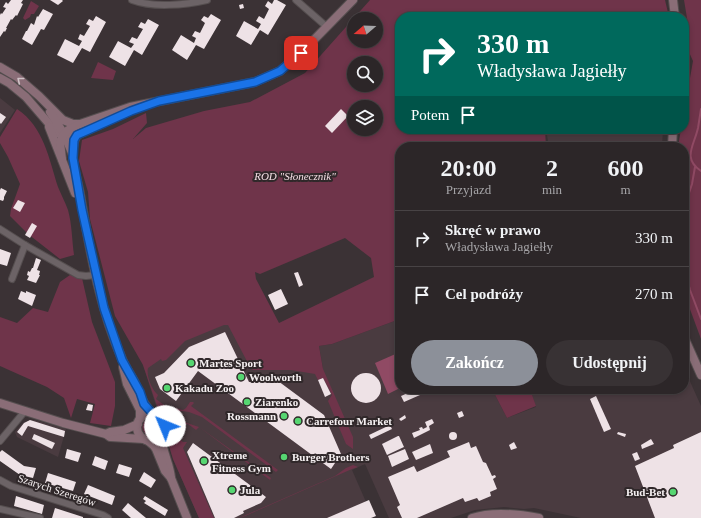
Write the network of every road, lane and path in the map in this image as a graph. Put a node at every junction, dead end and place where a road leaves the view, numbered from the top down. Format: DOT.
graph roads {
  1 [pos="132,0"];
  2 [pos="207,0"];
  3 [pos="296,0"];
  4 [pos="353,0"];
  5 [pos="672,0"];
  6 [pos="674,12"];
  7 [pos="327,27"];
  8 [pos="0,66"];
  9 [pos="0,78"];
  10 [pos="39,96"];
  11 [pos="159,101"];
  12 [pos="45,119"];
  13 [pos="80,124"];
  14 [pos="64,134"];
  15 [pos="77,135"];
  16 [pos="73,158"];
  17 [pos="62,159"];
  18 [pos="82,210"];
  19 [pos="0,229"];
  20 [pos="25,245"];
  21 [pos="96,275"];
  22 [pos="12,279"];
  23 [pos="689,348"];
  24 [pos="122,360"];
  25 [pos="701,375"];
  26 [pos="0,403"];
  27 [pos="26,411"];
  28 [pos="153,414"];
  29 [pos="139,422"];
  30 [pos="106,434"];
  31 [pos="162,435"];
  32 [pos="145,440"];
  33 [pos="0,441"];
  34 [pos="171,478"];
  35 [pos="0,480"];
  36 [pos="0,509"];
  37 [pos="40,518"];
  38 [pos="108,518"];
  39 [pos="187,518"];
  40 [pos="472,518"];
  41 [pos="539,518"];
  1 -- 2 [label="street"];
  3 -- 7 [label="street"];
  4 -- 7 [label="street"];
  5 -- 6 [label="street"];
  7 -- 11 [label="street"];
  10 -- 8 [label="street, one-way"];
  9 -- 12 [label="street"];
  10 -- 13 [label="street"];
  10 -- 14 [label="street"];
  11 -- 13 [label="street"];
  11 -- 15 [label="street"];
  12 -- 14 [label="street"];
  12 -- 17 [label="street"];
  13 -- 14 [label="street"];
  14 -- 15 [label="street"];
  14 -- 16 [label="street"];
  14 -- 17 [label="street"];
  15 -- 16 [label="street"];
  16 -- 18 [label="street"];
  17 -- 18 [label="street"];
  18 -- 21 [label="street"];
  19 -- 20 [label="street"];
  20 -- 21 [label="street"];
  20 -- 22 [label="street"];
  21 -- 24 [label="street"];
  23 -- 25 [label="street"];
  24 -- 28 [label="street"];
  24 -- 29 [label="street"];
  26 -- 27 [label="street"];
  27 -- 30 [label="street"];
  27 -- 33 [label="street"];
  28 -- 29 [label="street"];
  28 -- 31 [label="street"];
  29 -- 30 [label="street"];
  29 -- 32 [label="street"];
  30 -- 32 [label="street"];
  31 -- 32 [label="street"];
  31 -- 34 [label="street"];
  32 -- 34 [label="street"];
  34 -- 39 [label="street"];
  35 -- 38 [label="street, Szarych Szeregów"];
  36 -- 37 [label="street"];
  40 -- 41 [label="street"];
}
